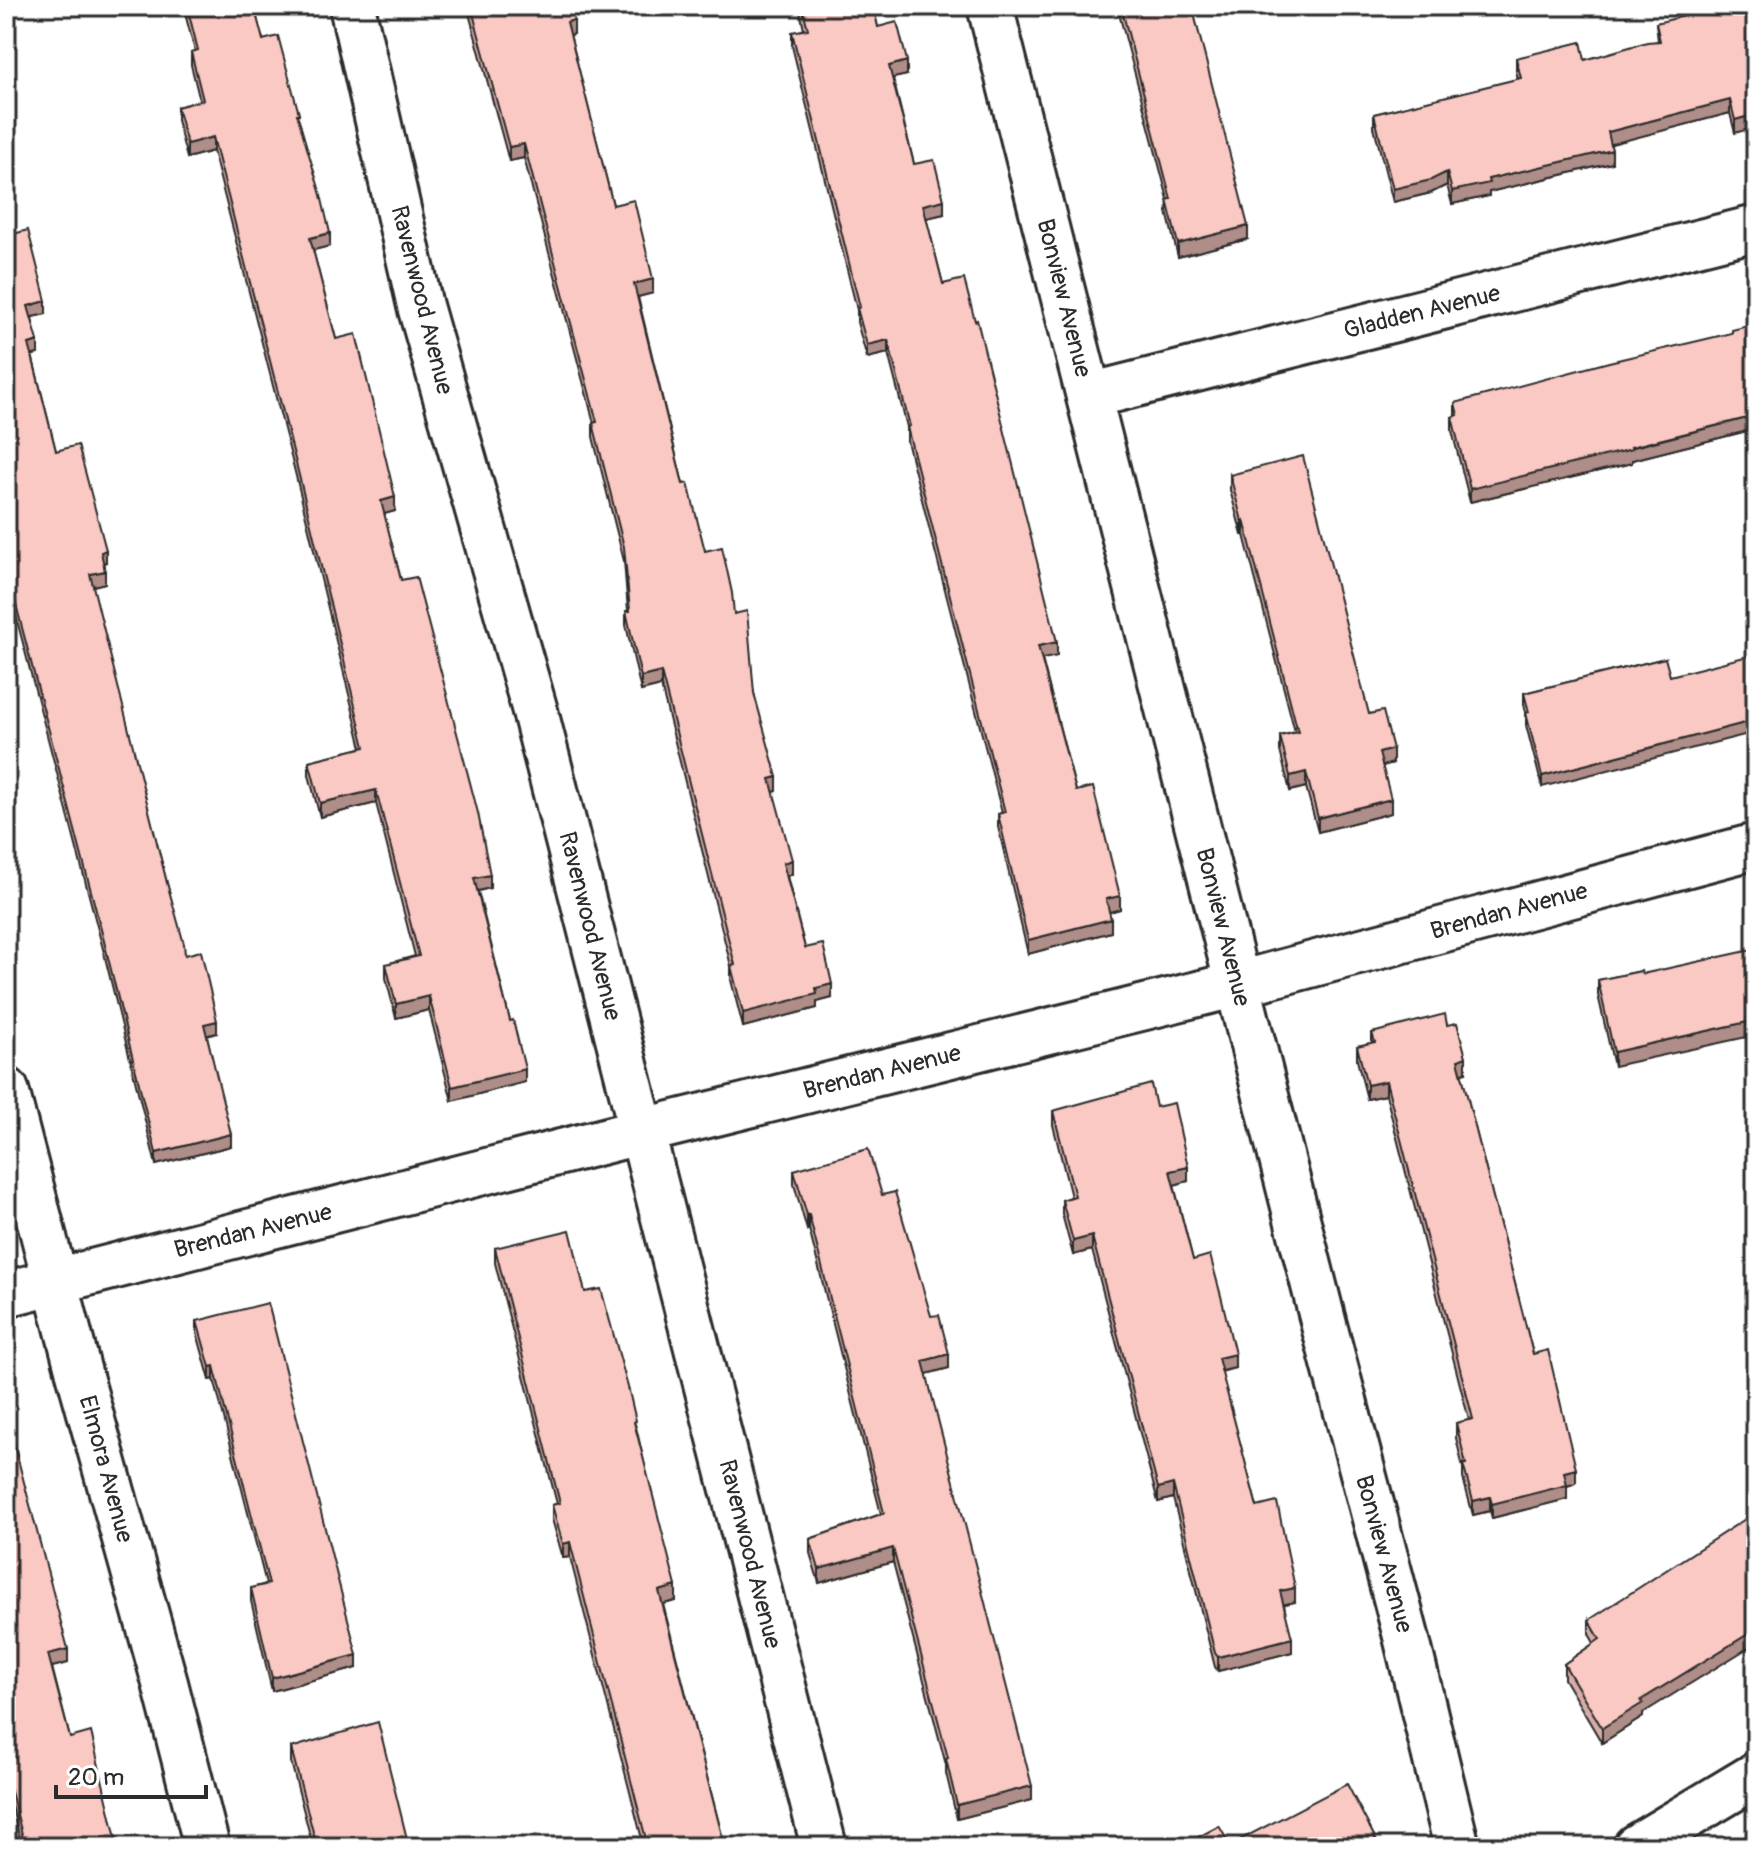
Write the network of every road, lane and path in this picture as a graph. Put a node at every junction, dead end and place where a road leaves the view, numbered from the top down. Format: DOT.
graph roads {
  1 [pos="352,6"];
  2 [pos="990,6"];
  3 [pos="1756,228"];
  4 [pos="1089,396"];
  5 [pos="1756,846"];
  6 [pos="1238,984"];
  7 [pos="6,1090"];
  8 [pos="643,1131"];
  9 [pos="56,1281"];
  10 [pos="6,1294"];
  11 [pos="1756,1775"];
  12 [pos="207,1847"];
  13 [pos="824,1847"];
  14 [pos="1457,1847"];
  15 [pos="1636,1847"];
  1 -- 8 [label="street, Ravenwood Avenue"];
  2 -- 4 [label="street, Bonview Avenue"];
  3 -- 4 [label="street, Gladden Avenue"];
  4 -- 6 [label="street, Bonview Avenue"];
  5 -- 6 [label="street, Brendan Avenue"];
  6 -- 8 [label="street, Brendan Avenue"];
  6 -- 14 [label="street, Bonview Avenue"];
  7 -- 9 [label="street, Elmora Avenue"];
  8 -- 9 [label="street, Brendan Avenue"];
  8 -- 13 [label="street, Ravenwood Avenue"];
  9 -- 10 [label="street, Brendan Avenue"];
  9 -- 12 [label="street, Elmora Avenue"];
  11 -- 15 [label="street"];
}
